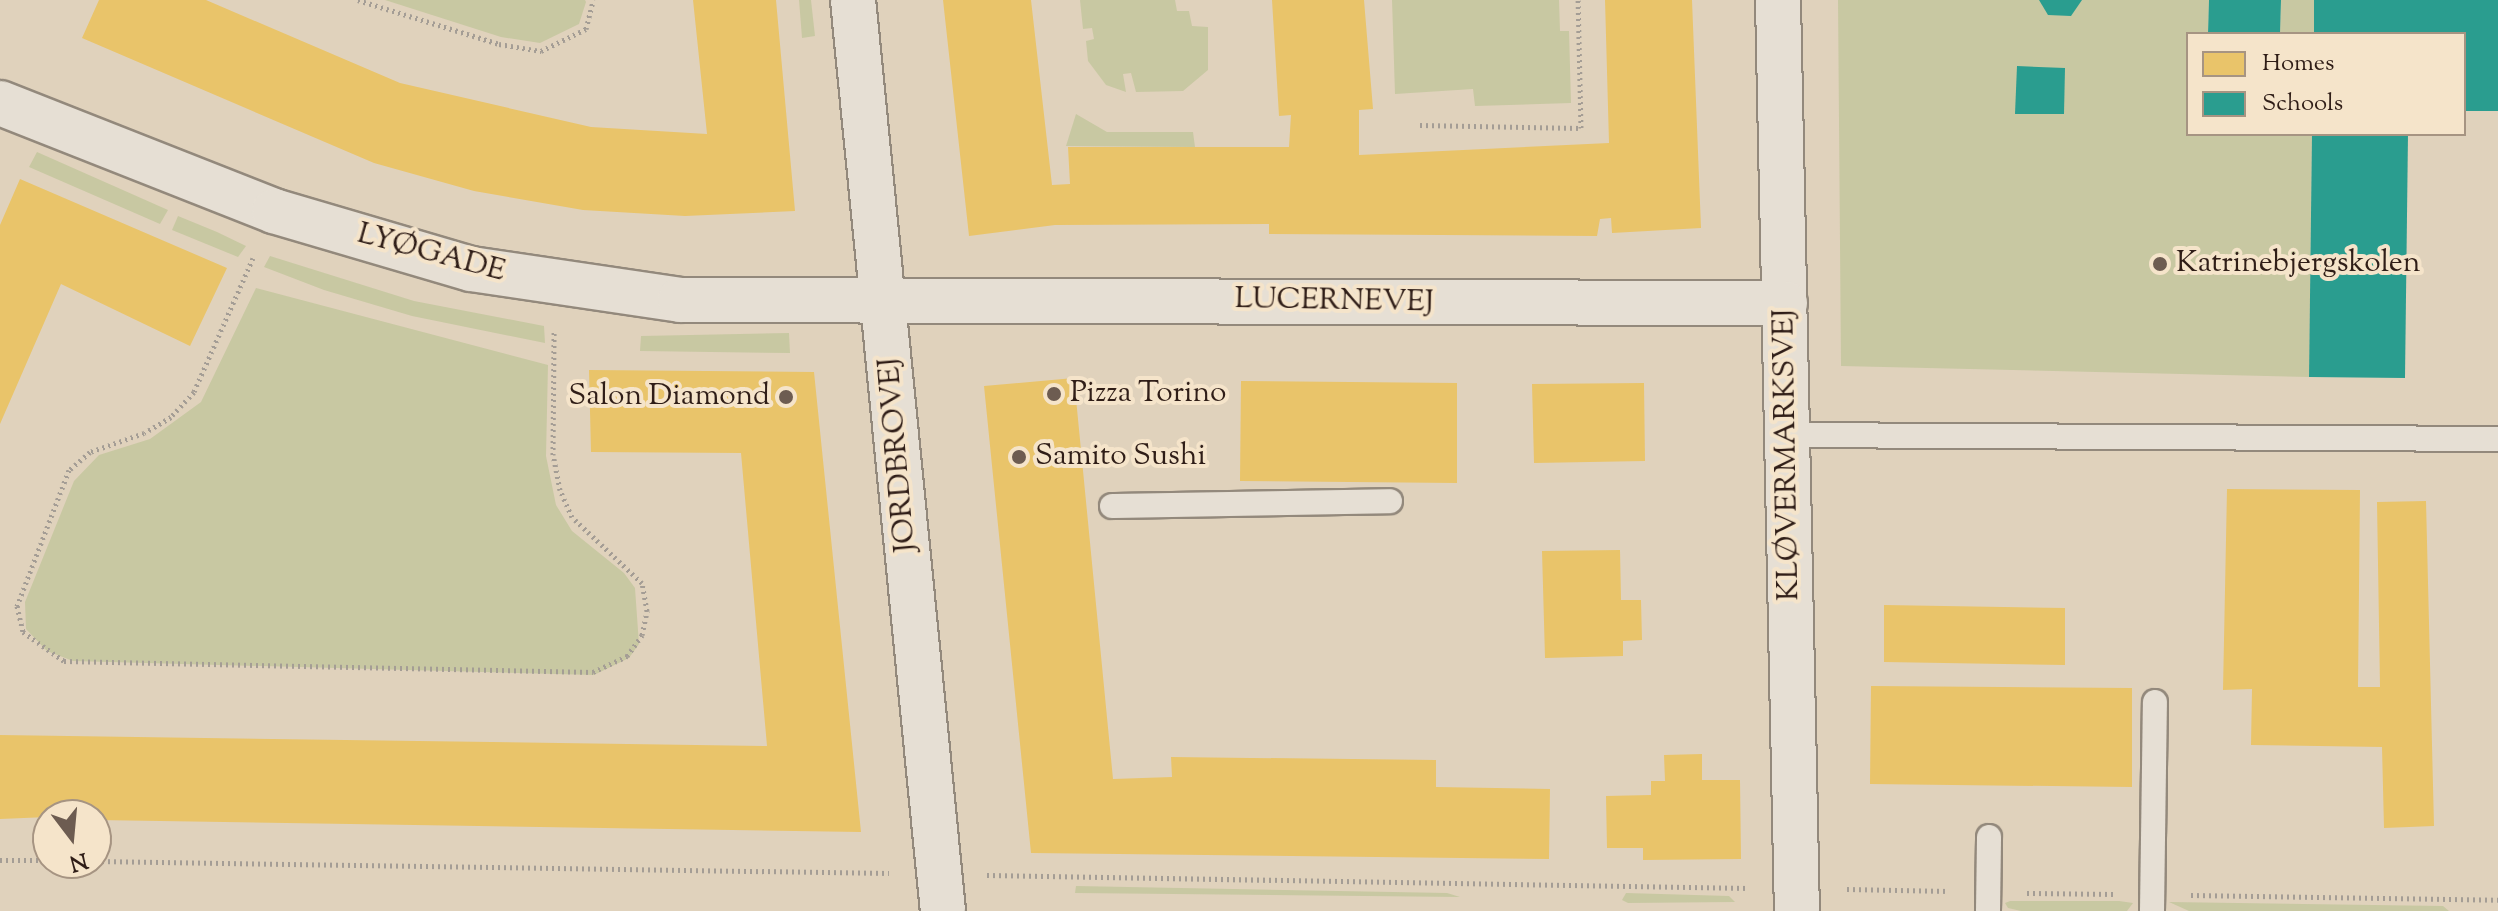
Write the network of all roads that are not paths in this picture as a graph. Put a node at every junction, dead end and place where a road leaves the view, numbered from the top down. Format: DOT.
graph roads {
  1 [pos="853,0"];
  2 [pos="1778,0"];
  3 [pos="0,103"];
  4 [pos="884,299"];
  5 [pos="1785,303"];
  6 [pos="1787,435"];
  7 [pos="2498,439"];
  8 [pos="1390,501"];
  9 [pos="1112,506"];
  10 [pos="2155,702"];
  11 [pos="1989,837"];
  12 [pos="941,893"];
  13 [pos="1797,900"];
  14 [pos="1988,902"];
  15 [pos="2152,903"];
  1 -- 4 [label="street, JORDBROVEJ"];
  2 -- 5 [label="street, KLØVERMARKSVEJ"];
  3 -- 4 [label="street, LYØGADE"];
  4 -- 5 [label="street, LUCERNEVEJ"];
  4 -- 12 [label="street, JORDBROVEJ"];
  5 -- 6 [label="street, KLØVERMARKSVEJ"];
  6 -- 7 [label="lane"];
  6 -- 13 [label="street, KLØVERMARKSVEJ"];
  8 -- 9 [label="lane"];
  10 -- 15 [label="lane"];
  11 -- 14 [label="lane"];
}
